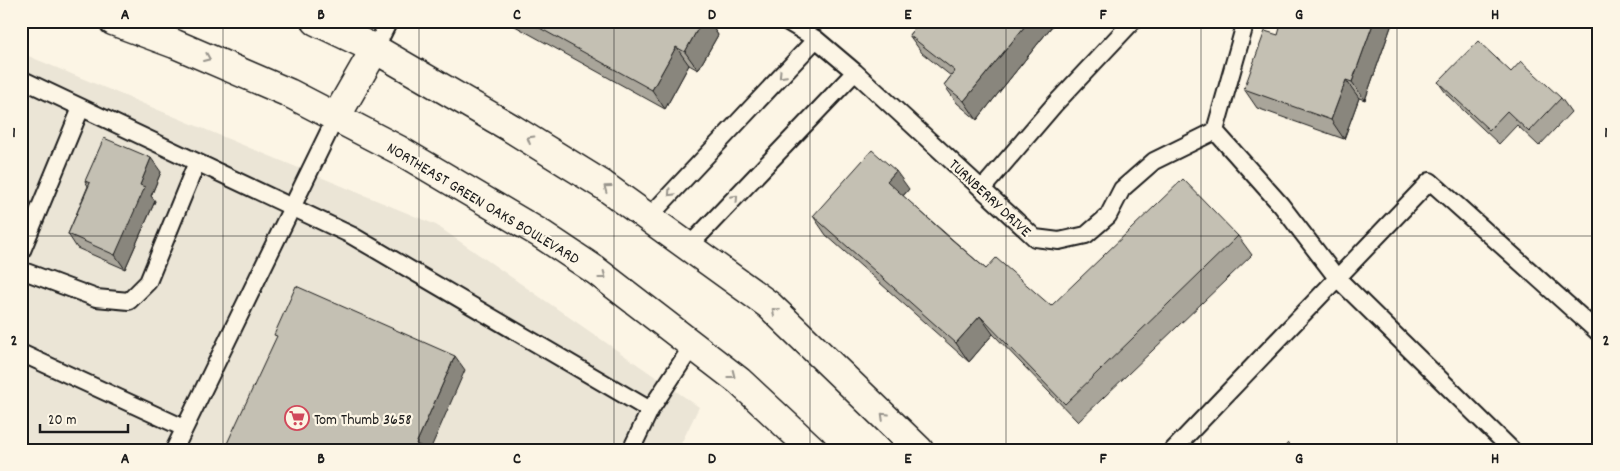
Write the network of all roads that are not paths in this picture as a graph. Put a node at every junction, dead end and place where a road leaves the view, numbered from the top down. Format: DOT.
graph roads {
  1 [pos="113,21"];
  2 [pos="316,21"];
  3 [pos="389,21"];
  4 [pos="786,21"];
  5 [pos="1133,21"];
  6 [pos="1246,21"];
  7 [pos="816,40"];
  8 [pos="374,50"];
  9 [pos="854,72"];
  10 [pos="21,79"];
  11 [pos="81,108"];
  12 [pos="336,117"];
  13 [pos="1215,131"];
  14 [pos="197,162"];
  15 [pos="982,189"];
  16 [pos="292,207"];
  17 [pos="648,218"];
  18 [pos="689,246"];
  19 [pos="21,253"];
  20 [pos="21,270"];
  21 [pos="1337,278"];
  22 [pos="1599,333"];
  23 [pos="693,345"];
  24 [pos="21,353"];
  25 [pos="650,410"];
  26 [pos="184,428"];
  27 [pos="174,450"];
  28 [pos="631,450"];
  29 [pos="813,450"];
  30 [pos="919,450"];
  31 [pos="1173,450"];
  32 [pos="1512,450"];
  1 -- 12 [label="main road, NORTHEAST GREEN OAKS BOULEVARD, one-way"];
  2 -- 8 [label="main road"];
  3 -- 8 [label="lane"];
  4 -- 7 [label="lane, TURNBERRY DRIVE"];
  5 -- 15 [label="lane"];
  6 -- 13 [label="lane"];
  7 -- 9 [label="lane, TURNBERRY DRIVE"];
  7 -- 17 [label="lane, one-way"];
  8 -- 12 [label="main road"];
  17 -- 8 [label="main road, one-way"];
  9 -- 15 [label="lane, TURNBERRY DRIVE"];
  18 -- 9 [label="lane, one-way"];
  10 -- 11 [label="lane"];
  11 -- 14 [label="lane"];
  11 -- 19 [label="lane"];
  12 -- 16 [label="lane"];
  12 -- 23 [label="main road, NORTHEAST GREEN OAKS BOULEVARD, one-way"];
  13 -- 15 [label="lane, TURNBERRY DRIVE"];
  13 -- 21 [label="lane"];
  14 -- 16 [label="lane"];
  14 -- 20 [label="lane"];
  16 -- 25 [label="lane"];
  16 -- 26 [label="lane"];
  17 -- 18 [label="main road"];
  30 -- 18 [label="main road, one-way"];
  21 -- 22 [label="lane"];
  21 -- 31 [label="lane"];
  21 -- 32 [label="lane"];
  23 -- 25 [label="lane"];
  23 -- 29 [label="main road, NORTHEAST GREEN OAKS BOULEVARD, one-way"];
  24 -- 26 [label="lane"];
  25 -- 28 [label="lane"];
  26 -- 27 [label="lane"];
}
